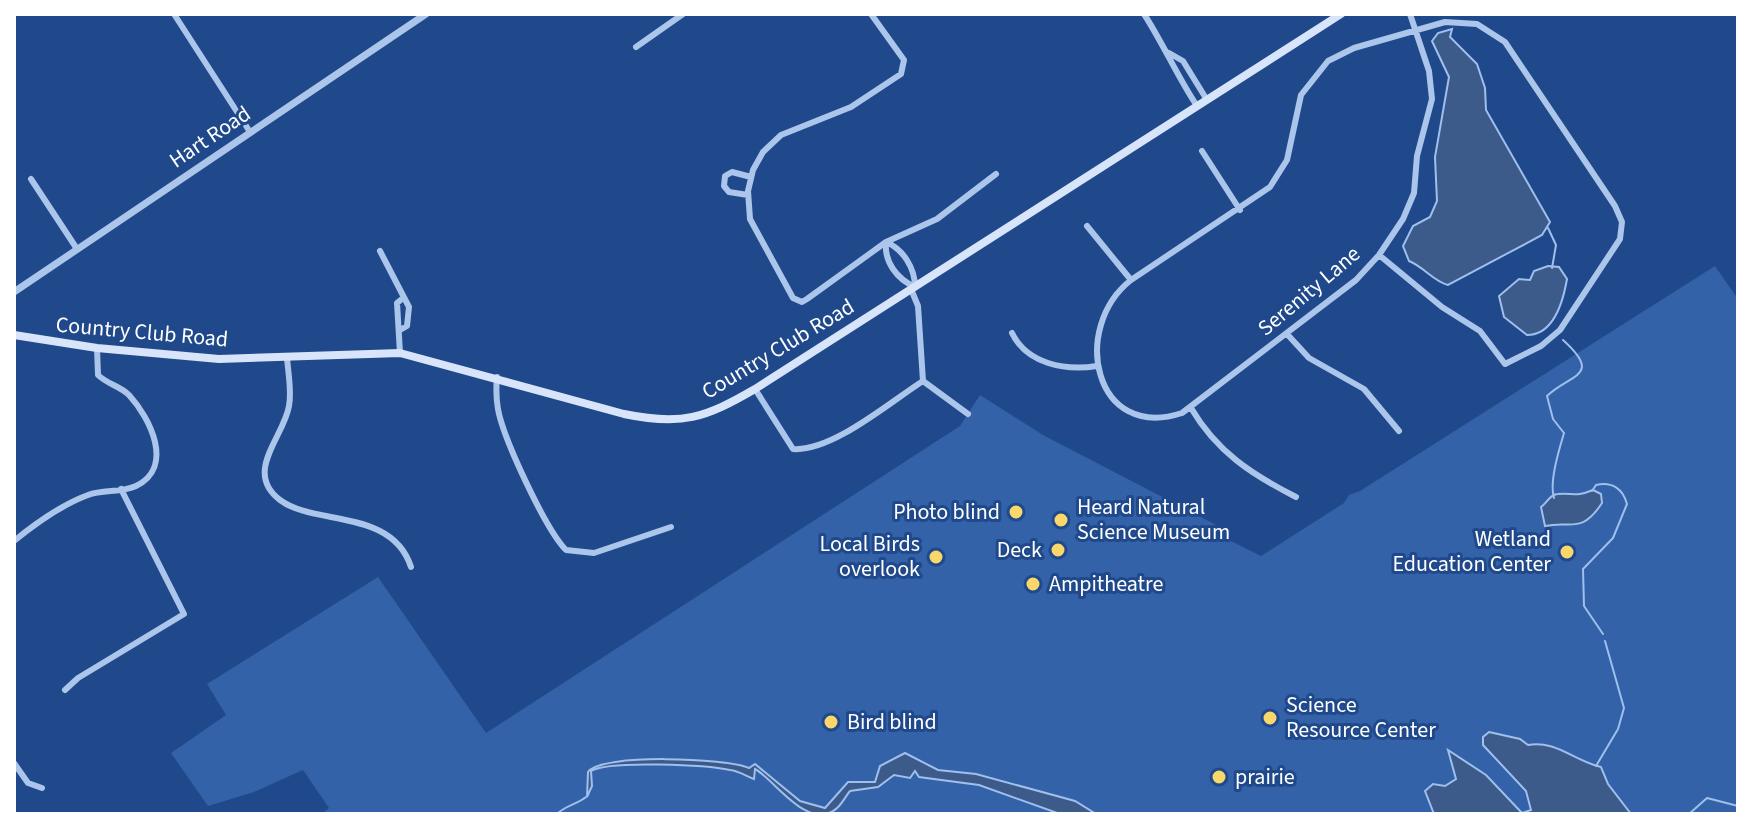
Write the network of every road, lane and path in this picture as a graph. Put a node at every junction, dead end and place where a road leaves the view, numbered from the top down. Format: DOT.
graph roads {
  1 [pos="174,14"];
  2 [pos="426,14"];
  3 [pos="683,14"];
  4 [pos="871,14"];
  5 [pos="1144,14"];
  6 [pos="1341,14"];
  7 [pos="1410,14"];
  8 [pos="1417,29"];
  9 [pos="636,47"];
  10 [pos="1169,53"];
  11 [pos="1207,100"];
  12 [pos="1197,106"];
  13 [pos="250,132"];
  14 [pos="1202,151"];
  15 [pos="996,174"];
  16 [pos="751,177"];
  17 [pos="31,179"];
  18 [pos="748,195"];
  19 [pos="1240,210"];
  20 [pos="1087,226"];
  21 [pos="886,242"];
  22 [pos="77,249"];
  23 [pos="380,251"];
  24 [pos="1379,255"];
  25 [pos="1131,280"];
  26 [pos="913,288"];
  27 [pos="14,292"];
  28 [pos="403,298"];
  29 [pos="400,330"];
  30 [pos="1012,333"];
  31 [pos="1287,334"];
  32 [pos="14,335"];
  33 [pos="97,348"];
  34 [pos="400,353"];
  35 [pos="287,357"];
  36 [pos="1097,366"];
  37 [pos="497,377"];
  38 [pos="923,381"];
  39 [pos="755,389"];
  40 [pos="1191,408"];
  41 [pos="968,414"];
  42 [pos="1399,431"];
  43 [pos="121,489"];
  44 [pos="1296,497"];
  45 [pos="671,527"];
  46 [pos="14,541"];
  47 [pos="411,567"];
  48 [pos="65,690"];
  49 [pos="14,763"];
  50 [pos="42,788"];
  1 -- 13 [label="street"];
  2 -- 13 [label="street, Hart Road"];
  3 -- 9 [label="street"];
  4 -- 16 [label="street"];
  5 -- 10 [label="street"];
  6 -- 11 [label="main road, Country Club Road"];
  7 -- 8 [label="street, Serenity Lane"];
  8 -- 19 [label="street"];
  8 -- 24 [label="street, Serenity Lane"];
  8 -- 24 [label="street"];
  10 -- 11 [label="street"];
  10 -- 12 [label="street"];
  11 -- 12 [label="main road, Country Club Road"];
  12 -- 26 [label="main road, Country Club Road"];
  13 -- 22 [label="street, Hart Road"];
  14 -- 19 [label="street"];
  15 -- 21 [label="street"];
  16 -- 18 [label="street"];
  16 -- 18 [label="street"];
  17 -- 22 [label="street"];
  18 -- 21 [label="street"];
  19 -- 25 [label="street"];
  20 -- 25 [label="street"];
  21 -- 26 [label="street"];
  21 -- 26 [label="street"];
  22 -- 27 [label="street, Hart Road"];
  23 -- 28 [label="street"];
  24 -- 31 [label="street, Serenity Lane"];
  25 -- 36 [label="street"];
  26 -- 38 [label="street"];
  26 -- 39 [label="main road, Country Club Road"];
  28 -- 29 [label="street"];
  28 -- 29 [label="street"];
  29 -- 34 [label="street"];
  30 -- 36 [label="street"];
  31 -- 40 [label="street, Serenity Lane"];
  31 -- 42 [label="street"];
  32 -- 33 [label="main road, Country Club Road"];
  33 -- 35 [label="main road, Country Club Road"];
  33 -- 43 [label="street"];
  34 -- 35 [label="main road, Country Club Road"];
  34 -- 37 [label="main road, Country Club Road"];
  35 -- 47 [label="street"];
  36 -- 40 [label="street, Serenity Lane"];
  37 -- 39 [label="main road, Country Club Road"];
  37 -- 45 [label="street"];
  38 -- 39 [label="street"];
  38 -- 41 [label="street"];
  40 -- 44 [label="street"];
  43 -- 46 [label="street"];
  43 -- 48 [label="street"];
  49 -- 50 [label="street"];
}
